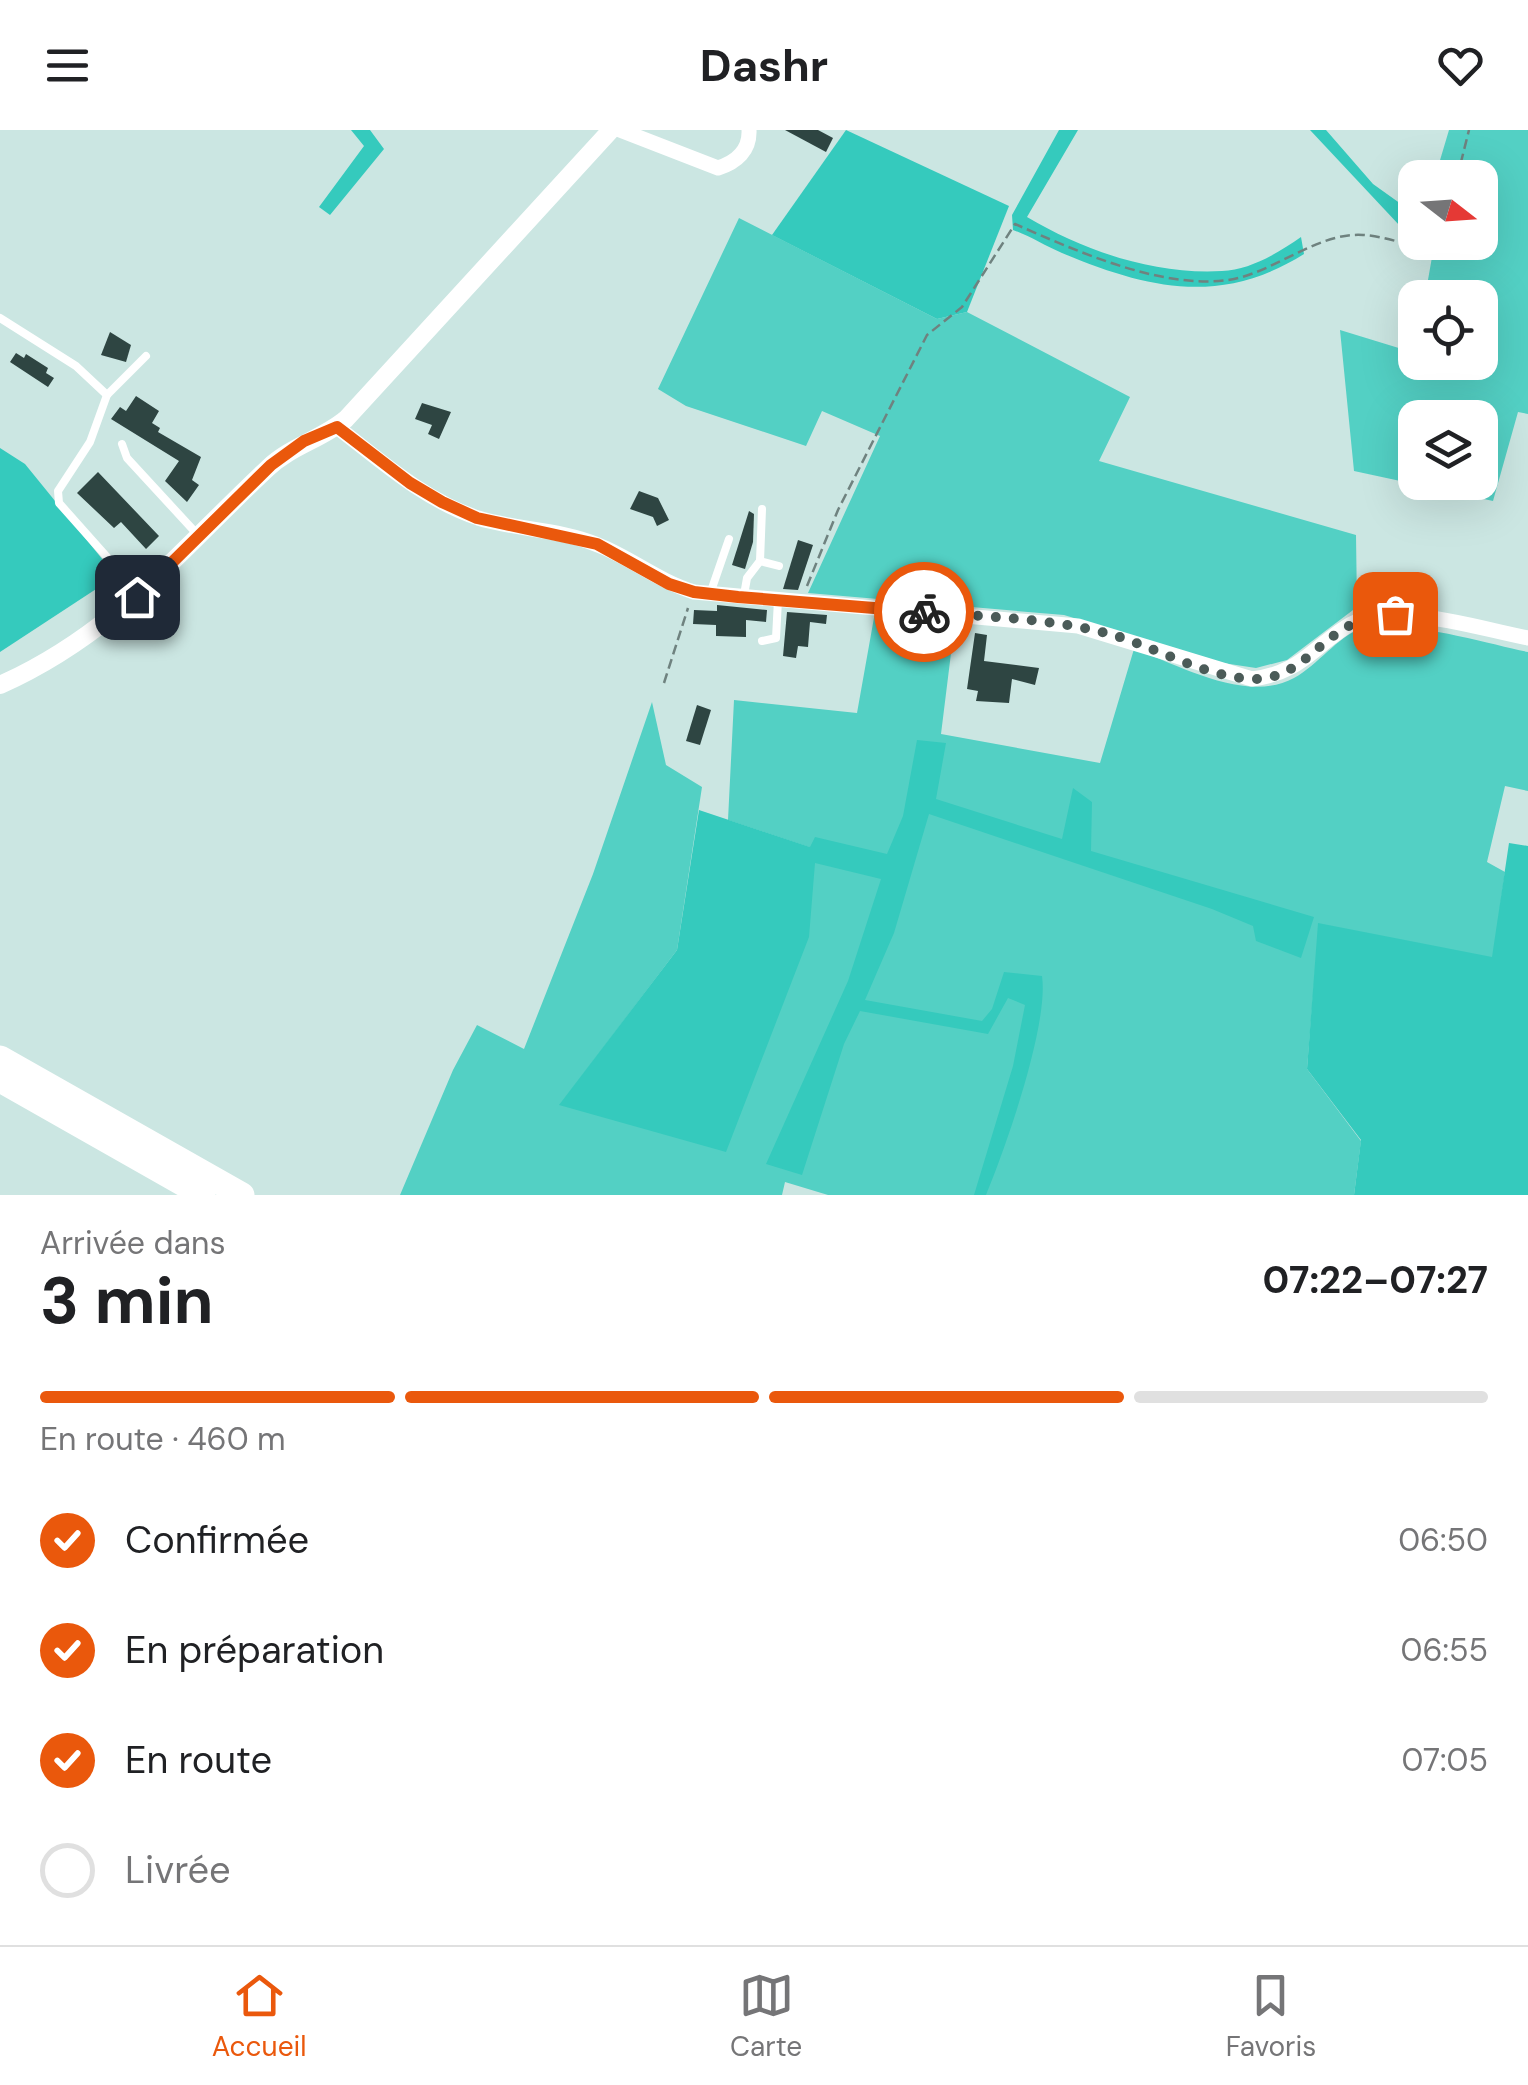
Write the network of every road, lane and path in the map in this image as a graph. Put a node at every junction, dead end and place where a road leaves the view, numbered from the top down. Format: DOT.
graph roads {
  1 [pos="611,130"];
  2 [pos="750,130"];
  3 [pos="1469,130"];
  4 [pos="631,132"];
  5 [pos="1462,160"];
  6 [pos="1398,242"];
  7 [pos="0,318"];
  8 [pos="146,356"];
  9 [pos="107,395"];
  10 [pos="337,427"];
  11 [pos="122,444"];
  12 [pos="762,509"];
  13 [pos="200,538"];
  14 [pos="729,538"];
  15 [pos="760,561"];
  16 [pos="779,566"];
  17 [pos="702,593"];
  18 [pos="140,594"];
  19 [pos="744,597"];
  20 [pos="778,600"];
  21 [pos="801,602"];
  22 [pos="1528,638"];
  23 [pos="762,641"];
  24 [pos="664,683"];
  25 [pos="0,685"];
  26 [pos="0,1058"];
  27 [pos="0,1080"];
  28 [pos="203,1195"];
  29 [pos="242,1195"];
  1 -- 10 [label="street"];
  2 -- 4 [label="street"];
  3 -- 5 [label="path"];
  6 -- 21 [label="path"];
  7 -- 9 [label="lane"];
  8 -- 9 [label="lane"];
  9 -- 18 [label="lane"];
  10 -- 13 [label="street"];
  10 -- 17 [label="street"];
  11 -- 13 [label="lane"];
  12 -- 15 [label="lane"];
  13 -- 18 [label="street"];
  14 -- 17 [label="lane"];
  15 -- 16 [label="lane"];
  15 -- 19 [label="lane"];
  17 -- 19 [label="street"];
  17 -- 24 [label="path"];
  18 -- 25 [label="street"];
  19 -- 20 [label="street"];
  20 -- 21 [label="street"];
  20 -- 23 [label="lane"];
  21 -- 22 [label="street"];
  26 -- 29 [label="highway"];
  27 -- 28 [label="highway"];
}
